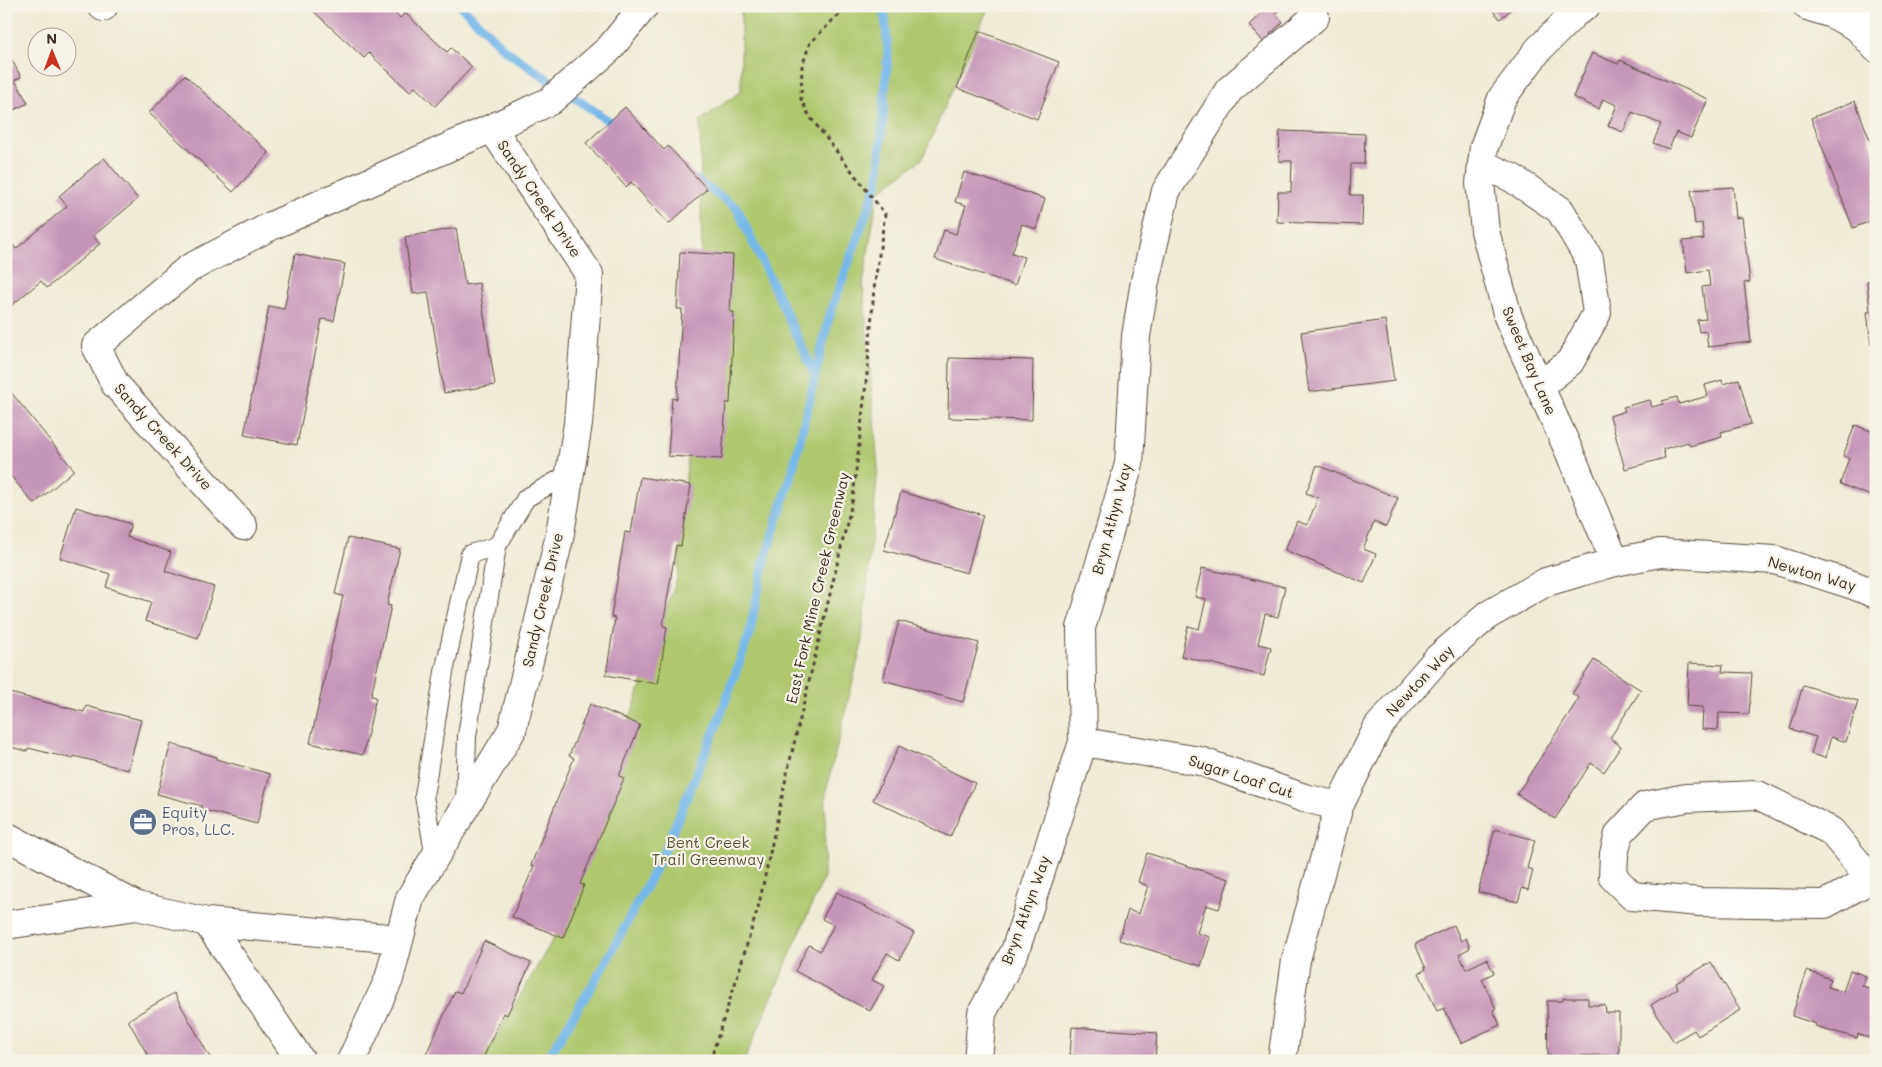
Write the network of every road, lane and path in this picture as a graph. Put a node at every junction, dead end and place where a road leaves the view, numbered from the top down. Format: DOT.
graph roads {
  1 [pos="644,6"];
  2 [pos="851,6"];
  3 [pos="1586,6"];
  4 [pos="1807,6"];
  5 [pos="1315,17"];
  6 [pos="1863,17"];
  7 [pos="1876,48"];
  8 [pos="492,128"];
  9 [pos="1482,164"];
  10 [pos="1540,386"];
  11 [pos="569,474"];
  12 [pos="243,526"];
  13 [pos="497,546"];
  14 [pos="1615,562"];
  15 [pos="1876,594"];
  16 [pos="1083,742"];
  17 [pos="1339,806"];
  18 [pos="465,808"];
  19 [pos="6,836"];
  20 [pos="435,857"];
  21 [pos="1873,878"];
  22 [pos="138,906"];
  23 [pos="207,922"];
  24 [pos="6,924"];
  25 [pos="399,939"];
  26 [pos="301,1061"];
  27 [pos="351,1061"];
  28 [pos="710,1061"];
  29 [pos="978,1061"];
  30 [pos="1282,1061"];
  1 -- 8 [label="street, Sandy Creek Drive"];
  2 -- 28 [label="path, East Fork Mine Creek Greenway"];
  3 -- 9 [label="street, Sweet Bay Lane"];
  4 -- 6 [label="street"];
  5 -- 16 [label="street, Bryn Athyn Way"];
  6 -- 7 [label="street"];
  8 -- 11 [label="street, Sandy Creek Drive"];
  8 -- 12 [label="street, Sandy Creek Drive"];
  9 -- 10 [label="street, Sweet Bay Lane"];
  9 -- 10 [label="street"];
  10 -- 14 [label="street, Sweet Bay Lane"];
  11 -- 13 [label="lane"];
  11 -- 18 [label="street, Sandy Creek Drive"];
  13 -- 18 [label="lane"];
  13 -- 20 [label="lane"];
  14 -- 15 [label="street, Newton Way"];
  14 -- 17 [label="street, Newton Way"];
  16 -- 17 [label="street, Sugar Loaf Cut"];
  16 -- 29 [label="street, Bryn Athyn Way"];
  17 -- 30 [label="street, Newton Way"];
  18 -- 20 [label="street, Sandy Creek Drive"];
  19 -- 22 [label="street"];
  20 -- 25 [label="street, Sandy Creek Drive"];
  21 -- 21 [label="street"];
  22 -- 23 [label="street"];
  22 -- 24 [label="street"];
  23 -- 25 [label="street"];
  23 -- 26 [label="street"];
  25 -- 27 [label="street, Sandy Creek Drive"];
}
